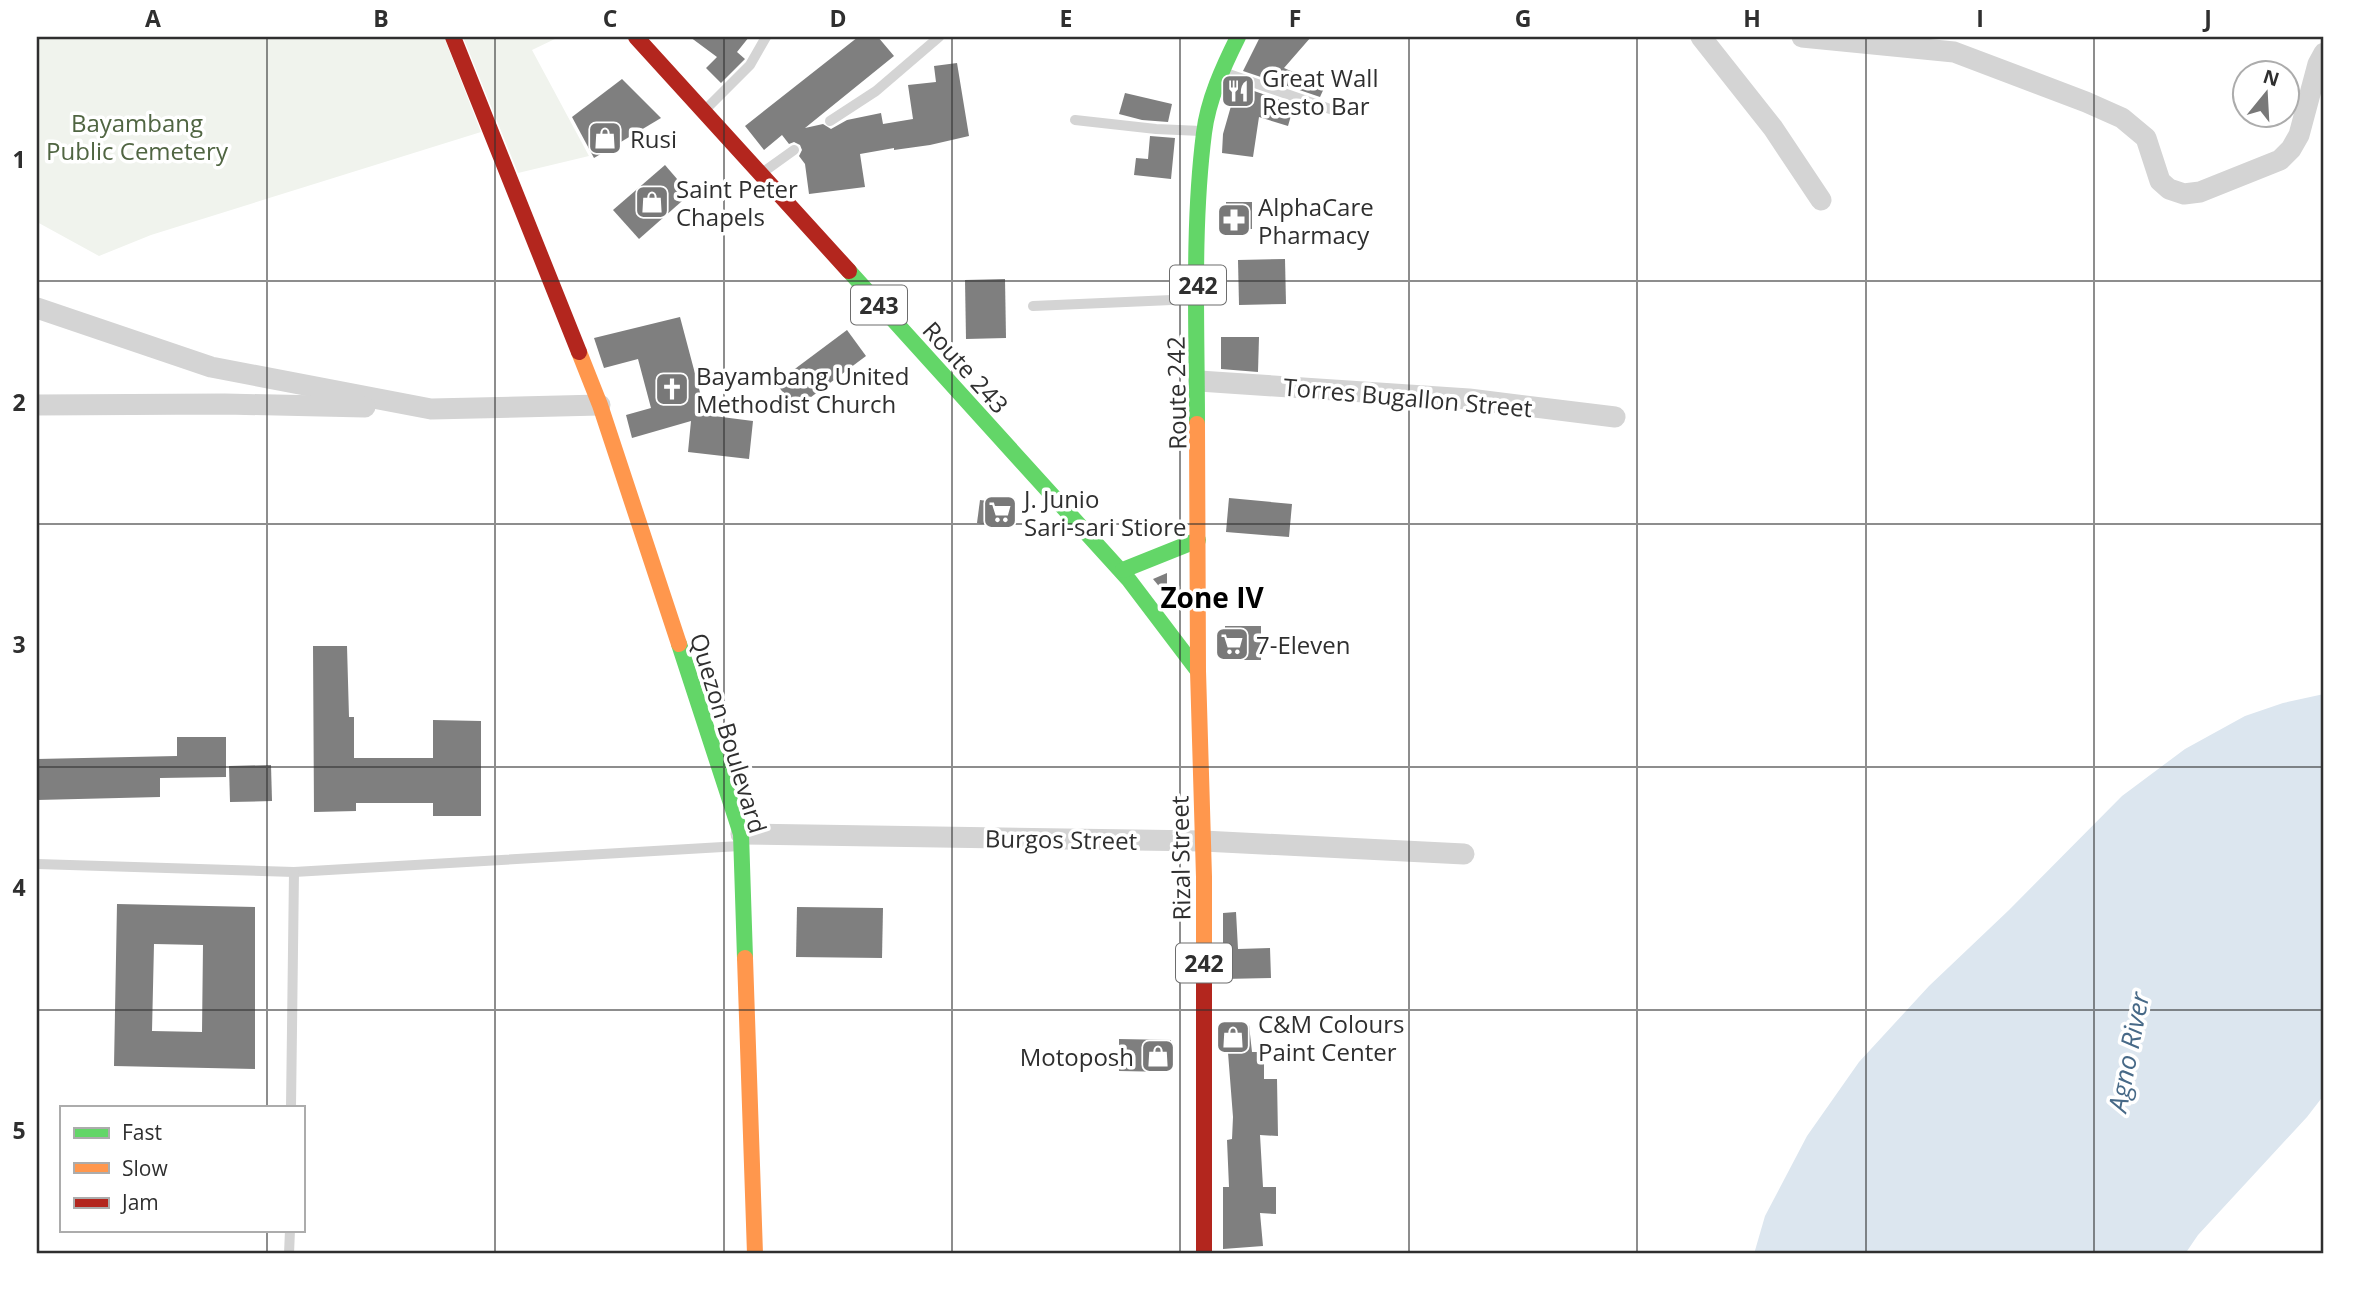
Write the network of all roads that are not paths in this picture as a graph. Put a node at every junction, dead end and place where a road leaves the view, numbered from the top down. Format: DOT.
graph roads {
  1 [pos="453,37"];
  2 [pos="639,37"];
  3 [pos="766,37"];
  4 [pos="939,37"];
  5 [pos="1238,37"];
  6 [pos="1701,37"];
  7 [pos="1802,37"];
  8 [pos="2324,52"];
  9 [pos="1221,71"];
  10 [pos="1333,110"];
  11 [pos="703,112"];
  12 [pos="1075,120"];
  13 [pos="830,121"];
  14 [pos="1204,131"];
  15 [pos="794,150"];
  16 [pos="760,175"];
  17 [pos="1821,200"];
  18 [pos="1198,299"];
  19 [pos="1033,306"];
  20 [pos="37,308"];
  21 [pos="1199,381"];
  22 [pos="37,393"];
  23 [pos="37,405"];
  24 [pos="600,405"];
  25 [pos="61,406"];
  26 [pos="430,409"];
  27 [pos="1615,417"];
  28 [pos="1198,540"];
  29 [pos="1123,570"];
  30 [pos="1198,671"];
  31 [pos="741,840"];
  32 [pos="1203,841"];
  33 [pos="1464,854"];
  34 [pos="37,864"];
  35 [pos="294,872"];
  36 [pos="291,1106"];
  37 [pos="290,1232"];
  38 [pos="289,1254"];
  39 [pos="755,1254"];
  40 [pos="1204,1254"];
  1 -- 24 [label="main road, Quezon Boulevard"];
  2 -- 11 [label="main road, Route 243 / 243"];
  3 -- 11 [label="lane"];
  4 -- 13 [label="lane"];
  5 -- 9 [label="main road, Route 242 / 242"];
  6 -- 17 [label="street"];
  7 -- 8 [label="street"];
  9 -- 10 [label="lane"];
  9 -- 14 [label="main road, Route 242 / 242"];
  11 -- 16 [label="main road, Route 243 / 243"];
  12 -- 14 [label="lane"];
  14 -- 18 [label="main road, Route 242 / 242"];
  15 -- 16 [label="lane"];
  16 -- 29 [label="main road, Route 243 / 243"];
  18 -- 19 [label="lane"];
  18 -- 21 [label="main road, Route 242 / 242"];
  20 -- 26 [label="street"];
  21 -- 27 [label="street, Torres Bugallon Street"];
  21 -- 28 [label="main road, Route 242 / 242"];
  22 -- 25 [label="street"];
  23 -- 25 [label="street"];
  24 -- 26 [label="street"];
  24 -- 31 [label="main road, Quezon Boulevard"];
  25 -- 26 [label="street"];
  28 -- 29 [label="main road"];
  28 -- 30 [label="main road, Route 242 / 242"];
  29 -- 30 [label="main road, Route 243 / 243"];
  30 -- 32 [label="main road, Rizal Street / 242"];
  31 -- 32 [label="street, Burgos Street"];
  31 -- 35 [label="lane"];
  31 -- 39 [label="main road, Quezon Boulevard"];
  32 -- 33 [label="street, Burgos Street"];
  32 -- 40 [label="main road, Rizal Street / 242"];
  34 -- 35 [label="lane"];
  35 -- 36 [label="lane"];
  37 -- 38 [label="lane"];
}
